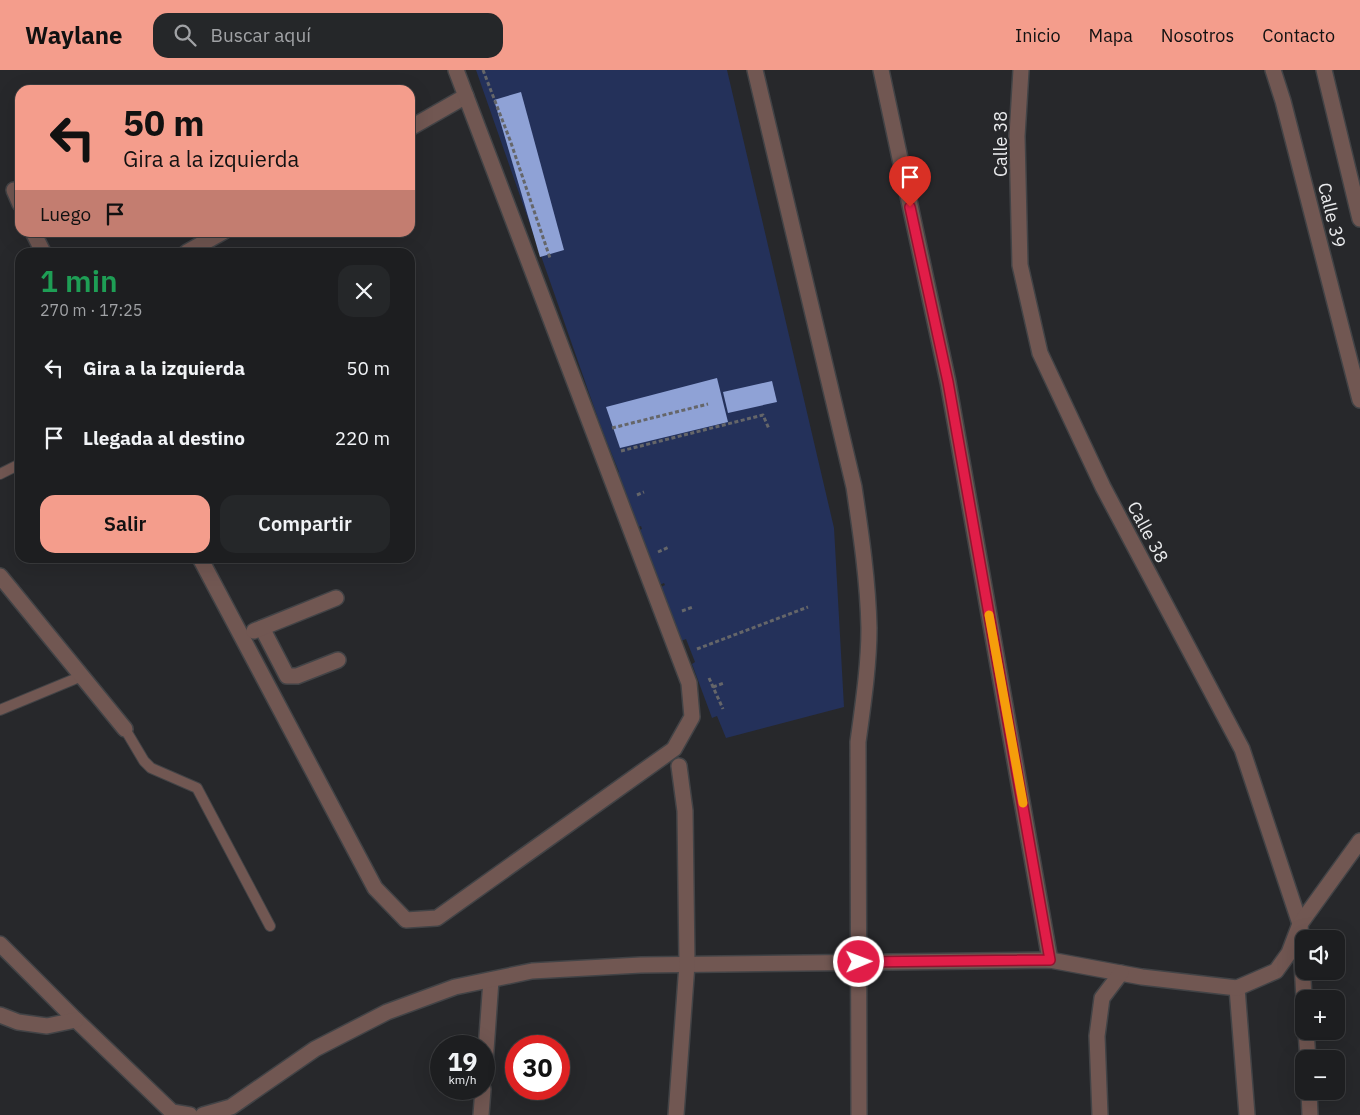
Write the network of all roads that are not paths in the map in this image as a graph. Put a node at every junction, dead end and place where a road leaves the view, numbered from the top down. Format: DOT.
graph roads {
  1 [pos="456,70"];
  2 [pos="754,70"];
  3 [pos="881,70"];
  4 [pos="1021,70"];
  5 [pos="1273,70"];
  6 [pos="1324,70"];
  7 [pos="466,96"];
  8 [pos="415,125"];
  9 [pos="1354,175"];
  10 [pos="1360,219"];
  11 [pos="214,237"];
  12 [pos="194,248"];
  13 [pos="1360,400"];
  14 [pos="15,466"];
  15 [pos="0,474"];
  16 [pos="203,563"];
  17 [pos="0,576"];
  18 [pos="336,598"];
  19 [pos="262,628"];
  20 [pos="242,636"];
  21 [pos="338,660"];
  22 [pos="82,676"];
  23 [pos="0,710"];
  24 [pos="125,729"];
  25 [pos="679,766"];
  26 [pos="1360,841"];
  27 [pos="1300,924"];
  28 [pos="270,926"];
  29 [pos="0,944"];
  30 [pos="1050,960"];
  31 [pos="859,962"];
  32 [pos="687,964"];
  33 [pos="1121,973"];
  34 [pos="491,980"];
  35 [pos="1237,988"];
  36 [pos="1304,990"];
  37 [pos="0,1015"];
  38 [pos="76,1020"];
  39 [pos="487,1035"];
  40 [pos="482,1100"];
  41 [pos="1309,1100"];
  42 [pos="190,1115"];
  43 [pos="203,1115"];
  44 [pos="481,1115"];
  45 [pos="676,1115"];
  46 [pos="858,1115"];
  47 [pos="1100,1115"];
  48 [pos="1247,1115"];
  49 [pos="1310,1115"];
  1 -- 7 [label="street"];
  2 -- 31 [label="street"];
  3 -- 30 [label="street"];
  4 -- 27 [label="street, Calle 38"];
  5 -- 13 [label="street, Calle 39"];
  6 -- 9 [label="street"];
  7 -- 8 [label="street"];
  7 -- 20 [label="street"];
  9 -- 10 [label="street"];
  11 -- 12 [label="street"];
  14 -- 15 [label="lane"];
  16 -- 20 [label="street"];
  17 -- 22 [label="street"];
  18 -- 19 [label="street"];
  19 -- 20 [label="street"];
  19 -- 21 [label="street"];
  22 -- 23 [label="lane"];
  22 -- 24 [label="street"];
  24 -- 28 [label="lane"];
  25 -- 32 [label="street"];
  26 -- 27 [label="street"];
  27 -- 35 [label="street"];
  27 -- 36 [label="street, Calle 38"];
  29 -- 38 [label="street"];
  30 -- 31 [label="street"];
  30 -- 33 [label="street"];
  31 -- 32 [label="street"];
  31 -- 46 [label="street"];
  32 -- 34 [label="street"];
  32 -- 45 [label="street"];
  33 -- 35 [label="street"];
  33 -- 47 [label="street"];
  34 -- 39 [label="street"];
  34 -- 43 [label="street"];
  35 -- 48 [label="street"];
  37 -- 38 [label="street"];
  38 -- 42 [label="street"];
  40 -- 44 [label="street"];
  41 -- 49 [label="street"];
}
